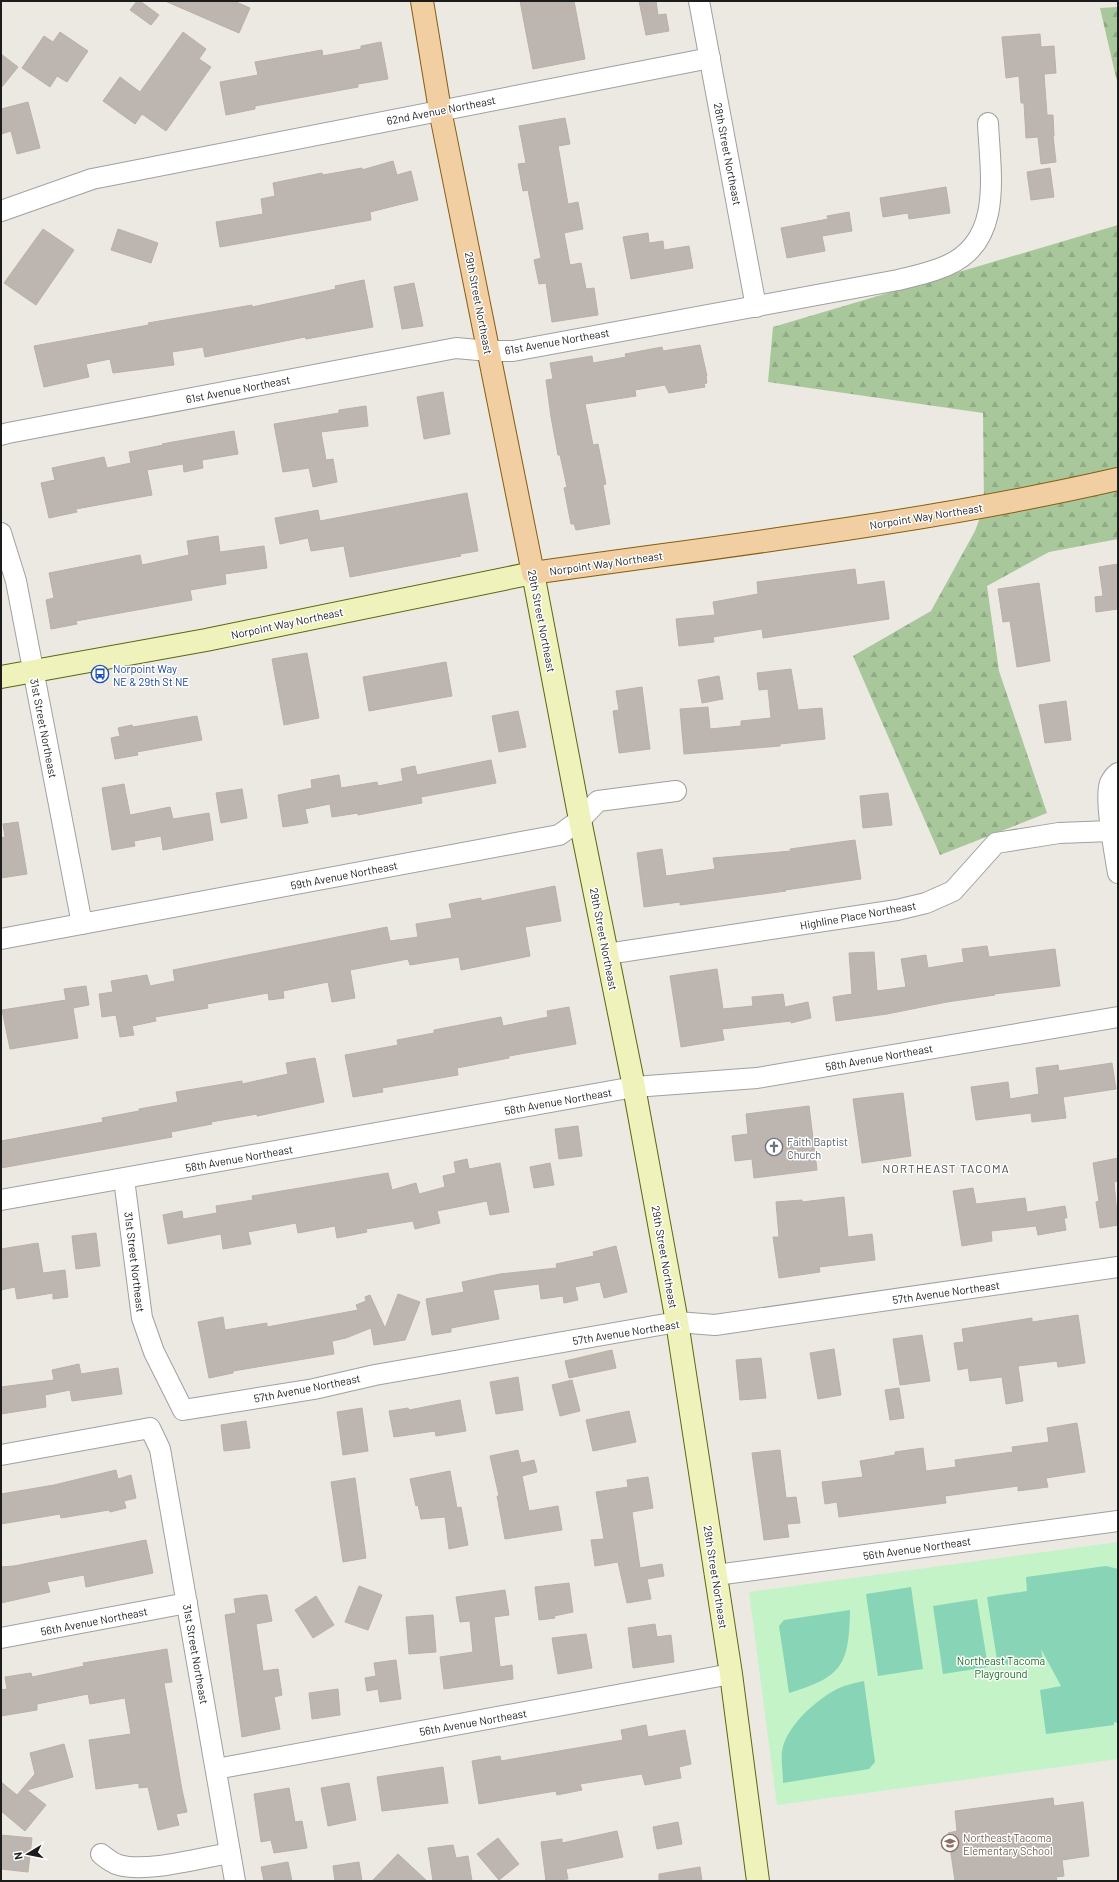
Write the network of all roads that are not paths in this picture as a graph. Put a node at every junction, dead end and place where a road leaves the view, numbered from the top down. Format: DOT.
graph roads {
  1 [pos="422,1"];
  2 [pos="699,1"];
  3 [pos="710,58"];
  4 [pos="440,110"];
  5 [pos="988,123"];
  6 [pos="1,211"];
  7 [pos="756,307"];
  8 [pos="489,351"];
  9 [pos="1,436"];
  10 [pos="1118,479"];
  11 [pos="1,533"];
  12 [pos="533,573"];
  13 [pos="33,672"];
  14 [pos="1,677"];
  15 [pos="1116,775"];
  16 [pos="676,790"];
  17 [pos="580,820"];
  18 [pos="1111,831"];
  19 [pos="1118,873"];
  20 [pos="82,924"];
  21 [pos="1,939"];
  22 [pos="607,954"];
  23 [pos="1118,1017"];
  24 [pos="634,1087"];
  25 [pos="124,1179"];
  26 [pos="1,1200"];
  27 [pos="1118,1267"];
  28 [pos="677,1322"];
  29 [pos="183,1410"];
  30 [pos="1,1455"];
  31 [pos="1118,1521"];
  32 [pos="716,1575"];
  33 [pos="187,1603"];
  34 [pos="1,1638"];
  35 [pos="731,1674"];
  36 [pos="216,1769"];
  37 [pos="230,1853"];
  38 [pos="101,1854"];
  39 [pos="235,1881"];
  40 [pos="758,1881"];
  1 -- 4 [label="main road, 29th Street Northeast"];
  2 -- 3 [label="street, 28th Street Northeast"];
  3 -- 4 [label="street, 62nd Avenue Northeast"];
  3 -- 7 [label="street, 28th Street Northeast"];
  4 -- 6 [label="street, 62nd Avenue Northeast"];
  4 -- 8 [label="main road, 29th Street Northeast"];
  5 -- 7 [label="street, 61st Avenue Northeast"];
  7 -- 8 [label="street, 61st Avenue Northeast"];
  8 -- 9 [label="street, 61st Avenue Northeast"];
  8 -- 12 [label="main road, 29th Street Northeast"];
  10 -- 12 [label="main road, Norpoint Way Northeast"];
  11 -- 13 [label="street, 31st Street Northeast"];
  12 -- 13 [label="street, Norpoint Way Northeast"];
  12 -- 17 [label="street, 29th Street Northeast"];
  13 -- 14 [label="street, Norpoint Way Northeast"];
  13 -- 20 [label="street, 31st Street Northeast"];
  15 -- 18 [label="street"];
  16 -- 17 [label="street, 59th Avenue Northeast"];
  17 -- 20 [label="street, 59th Avenue Northeast"];
  17 -- 22 [label="street, 29th Street Northeast"];
  18 -- 19 [label="street"];
  18 -- 22 [label="street, Highline Place Northeast"];
  20 -- 21 [label="street, 59th Avenue Northeast"];
  22 -- 24 [label="street, 29th Street Northeast"];
  23 -- 24 [label="street, 58th Avenue Northeast"];
  24 -- 25 [label="street, 58th Avenue Northeast"];
  24 -- 28 [label="street, 29th Street Northeast"];
  25 -- 26 [label="street, 58th Avenue Northeast"];
  25 -- 29 [label="street, 31st Street Northeast"];
  27 -- 28 [label="street, 57th Avenue Northeast"];
  28 -- 29 [label="street, 57th Avenue Northeast"];
  28 -- 32 [label="street, 29th Street Northeast"];
  30 -- 33 [label="street, 31st Street Northeast"];
  31 -- 32 [label="street, 56th Avenue Northeast"];
  32 -- 35 [label="street, 29th Street Northeast"];
  33 -- 34 [label="street, 56th Avenue Northeast"];
  33 -- 36 [label="street, 31st Street Northeast"];
  35 -- 36 [label="street, 56th Avenue Northeast"];
  35 -- 40 [label="street, 29th Street Northeast"];
  36 -- 37 [label="street, 31st Street Northeast"];
  37 -- 38 [label="street"];
  37 -- 39 [label="street, 31st Street Northeast"];
}
